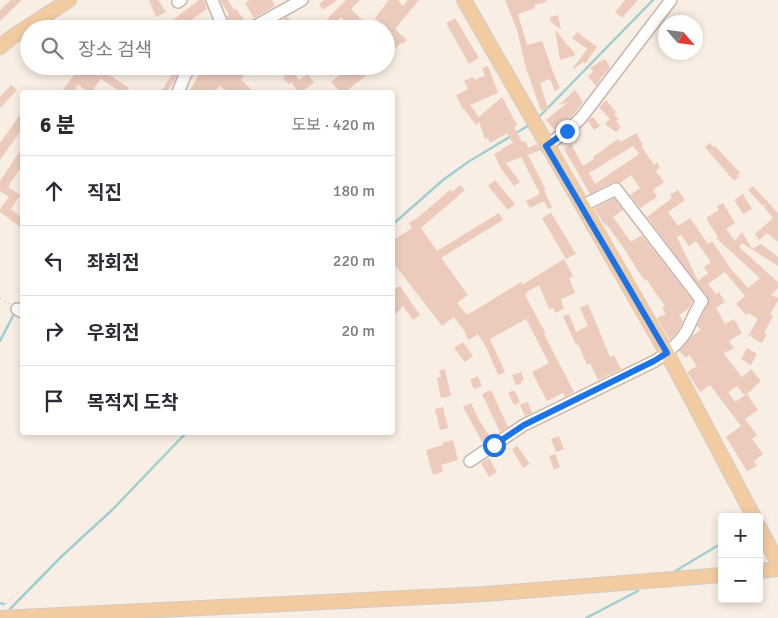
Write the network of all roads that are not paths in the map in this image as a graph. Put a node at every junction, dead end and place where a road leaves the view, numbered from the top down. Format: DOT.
graph roads {
  1 [pos="69,0"];
  2 [pos="212,0"];
  3 [pos="302,0"];
  4 [pos="464,0"];
  5 [pos="672,0"];
  6 [pos="38,20"];
  7 [pos="220,20"];
  8 [pos="266,20"];
  9 [pos="20,32"];
  10 [pos="0,47"];
  11 [pos="185,75"];
  12 [pos="179,90"];
  13 [pos="546,146"];
  14 [pos="582,206"];
  15 [pos="667,353"];
  16 [pos="470,461"];
  17 [pos="752,513"];
  18 [pos="763,535"];
  19 [pos="778,563"];
  20 [pos="778,569"];
  21 [pos="763,571"];
  22 [pos="718,575"];
  23 [pos="0,618"];
  1 -- 6 [label="main road"];
  2 -- 7 [label="street"];
  3 -- 8 [label="street"];
  4 -- 13 [label="main road"];
  5 -- 13 [label="street"];
  9 -- 10 [label="main road"];
  11 -- 12 [label="street"];
  13 -- 14 [label="main road"];
  14 -- 15 [label="main road"];
  14 -- 15 [label="street"];
  15 -- 16 [label="street"];
  15 -- 17 [label="main road"];
  18 -- 19 [label="main road"];
  20 -- 21 [label="main road"];
  22 -- 23 [label="main road"];
}
